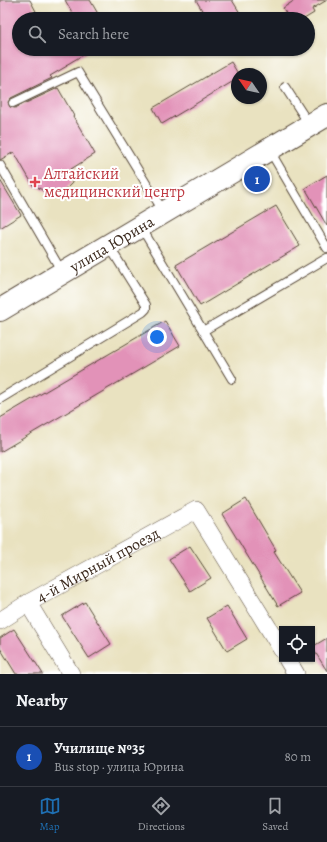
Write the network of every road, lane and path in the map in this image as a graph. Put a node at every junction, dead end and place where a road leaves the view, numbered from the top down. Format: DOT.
graph roads {
  1 [pos="285,86"];
  2 [pos="13,103"];
  3 [pos="318,120"];
  4 [pos="269,150"];
  5 [pos="0,165"];
  6 [pos="164,212"];
  7 [pos="141,226"];
  8 [pos="109,245"];
  9 [pos="327,248"];
  10 [pos="327,258"];
  11 [pos="62,272"];
  12 [pos="0,310"];
  13 [pos="203,331"];
  14 [pos="232,379"];
  15 [pos="0,399"];
  16 [pos="28,603"];
  17 [pos="0,621"];
  18 [pos="279,645"];
  19 [pos="289,662"];
  20 [pos="71,674"];
  21 [pos="296,674"];
  1 -- 3 [label="lane"];
  2 -- 6 [label="lane"];
  3 -- 4 [label="main road, улица Юрина"];
  4 -- 6 [label="main road, улица Юрина"];
  4 -- 9 [label="lane"];
  5 -- 11 [label="lane"];
  6 -- 7 [label="main road, улица Юрина"];
  7 -- 8 [label="main road, улица Юрина"];
  7 -- 13 [label="lane"];
  8 -- 11 [label="main road, улица Юрина"];
  8 -- 15 [label="lane"];
  10 -- 13 [label="lane"];
  11 -- 12 [label="main road, улица Юрина"];
  13 -- 14 [label="lane"];
  16 -- 17 [label="street, 4-й Мирный проезд"];
  16 -- 18 [label="street, 4-й Мирный проезд"];
  16 -- 20 [label="street"];
  19 -- 21 [label="street"];
}
